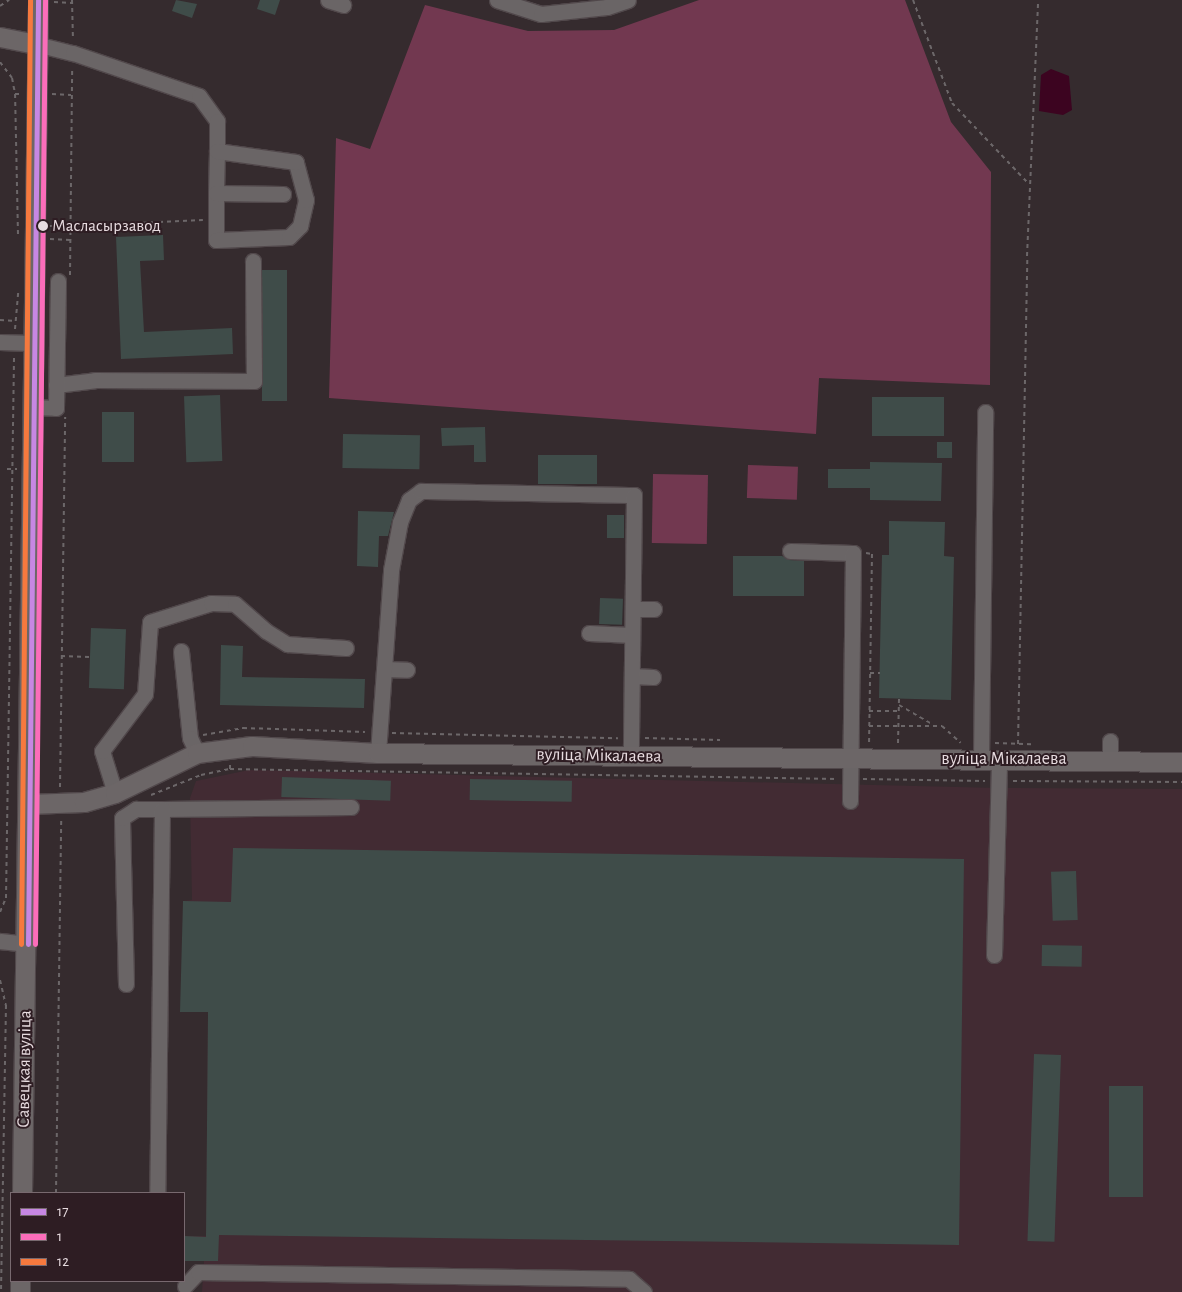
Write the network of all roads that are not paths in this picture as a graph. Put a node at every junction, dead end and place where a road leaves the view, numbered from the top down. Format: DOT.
graph roads {
  1 [pos="38,0"];
  2 [pos="328,0"];
  3 [pos="497,0"];
  4 [pos="628,0"];
  5 [pos="344,5"];
  6 [pos="0,37"];
  7 [pos="36,44"];
  8 [pos="217,151"];
  9 [pos="216,193"];
  10 [pos="283,194"];
  11 [pos="254,261"];
  12 [pos="58,281"];
  13 [pos="16,343"];
  14 [pos="56,385"];
  15 [pos="32,408"];
  16 [pos="985,412"];
  17 [pos="400,522"];
  18 [pos="415,524"];
  19 [pos="790,552"];
  20 [pos="633,609"];
  21 [pos="654,609"];
  22 [pos="589,634"];
  23 [pos="632,635"];
  24 [pos="346,648"];
  25 [pos="181,651"];
  26 [pos="384,669"];
  27 [pos="407,670"];
  28 [pos="632,676"];
  29 [pos="653,677"];
  30 [pos="197,753"];
  31 [pos="378,753"];
  32 [pos="631,756"];
  33 [pos="850,759"];
  34 [pos="990,759"];
  35 [pos="1182,762"];
  36 [pos="127,798"];
  37 [pos="850,801"];
  38 [pos="28,804"];
  39 [pos="351,807"];
  40 [pos="162,809"];
  41 [pos="0,941"];
  42 [pos="28,944"];
  43 [pos="994,955"];
  44 [pos="126,984"];
  45 [pos="22,1192"];
  46 [pos="157,1192"];
  47 [pos="185,1286"];
  48 [pos="644,1292"];
  1 -- 7 [label="main road, Савецкая вуліца"];
  2 -- 5 [label="street"];
  3 -- 4 [label="street"];
  6 -- 7 [label="main road"];
  7 -- 8 [label="street"];
  7 -- 13 [label="main road, Савецкая вуліца"];
  8 -- 9 [label="street"];
  8 -- 9 [label="street"];
  9 -- 10 [label="street"];
  11 -- 14 [label="street"];
  12 -- 14 [label="street"];
  13 -- 15 [label="main road, Савецкая вуліца"];
  14 -- 15 [label="street"];
  15 -- 38 [label="main road, Савецкая вуліца"];
  16 -- 34 [label="street"];
  17 -- 18 [label="street"];
  17 -- 20 [label="street"];
  17 -- 26 [label="street"];
  19 -- 33 [label="street"];
  20 -- 21 [label="street"];
  20 -- 23 [label="street"];
  22 -- 23 [label="street"];
  23 -- 28 [label="street"];
  24 -- 36 [label="street"];
  25 -- 30 [label="street"];
  26 -- 27 [label="street"];
  26 -- 31 [label="street"];
  28 -- 29 [label="street"];
  28 -- 32 [label="street"];
  30 -- 31 [label="main road, вуліца Мікалаева"];
  30 -- 36 [label="main road, вуліца Мікалаева"];
  31 -- 32 [label="main road, вуліца Мікалаева"];
  32 -- 33 [label="main road, вуліца Мікалаева"];
  33 -- 34 [label="main road, вуліца Мікалаева"];
  33 -- 37 [label="street"];
  34 -- 35 [label="main road, вуліца Мікалаева"];
  34 -- 43 [label="street"];
  36 -- 38 [label="main road, вуліца Мікалаева"];
  36 -- 40 [label="street"];
  36 -- 44 [label="street"];
  38 -- 42 [label="main road, Савецкая вуліца"];
  39 -- 40 [label="street"];
  40 -- 46 [label="street"];
  41 -- 42 [label="street"];
  42 -- 45 [label="main road, Савецкая вуліца"];
  47 -- 48 [label="street"];
}
